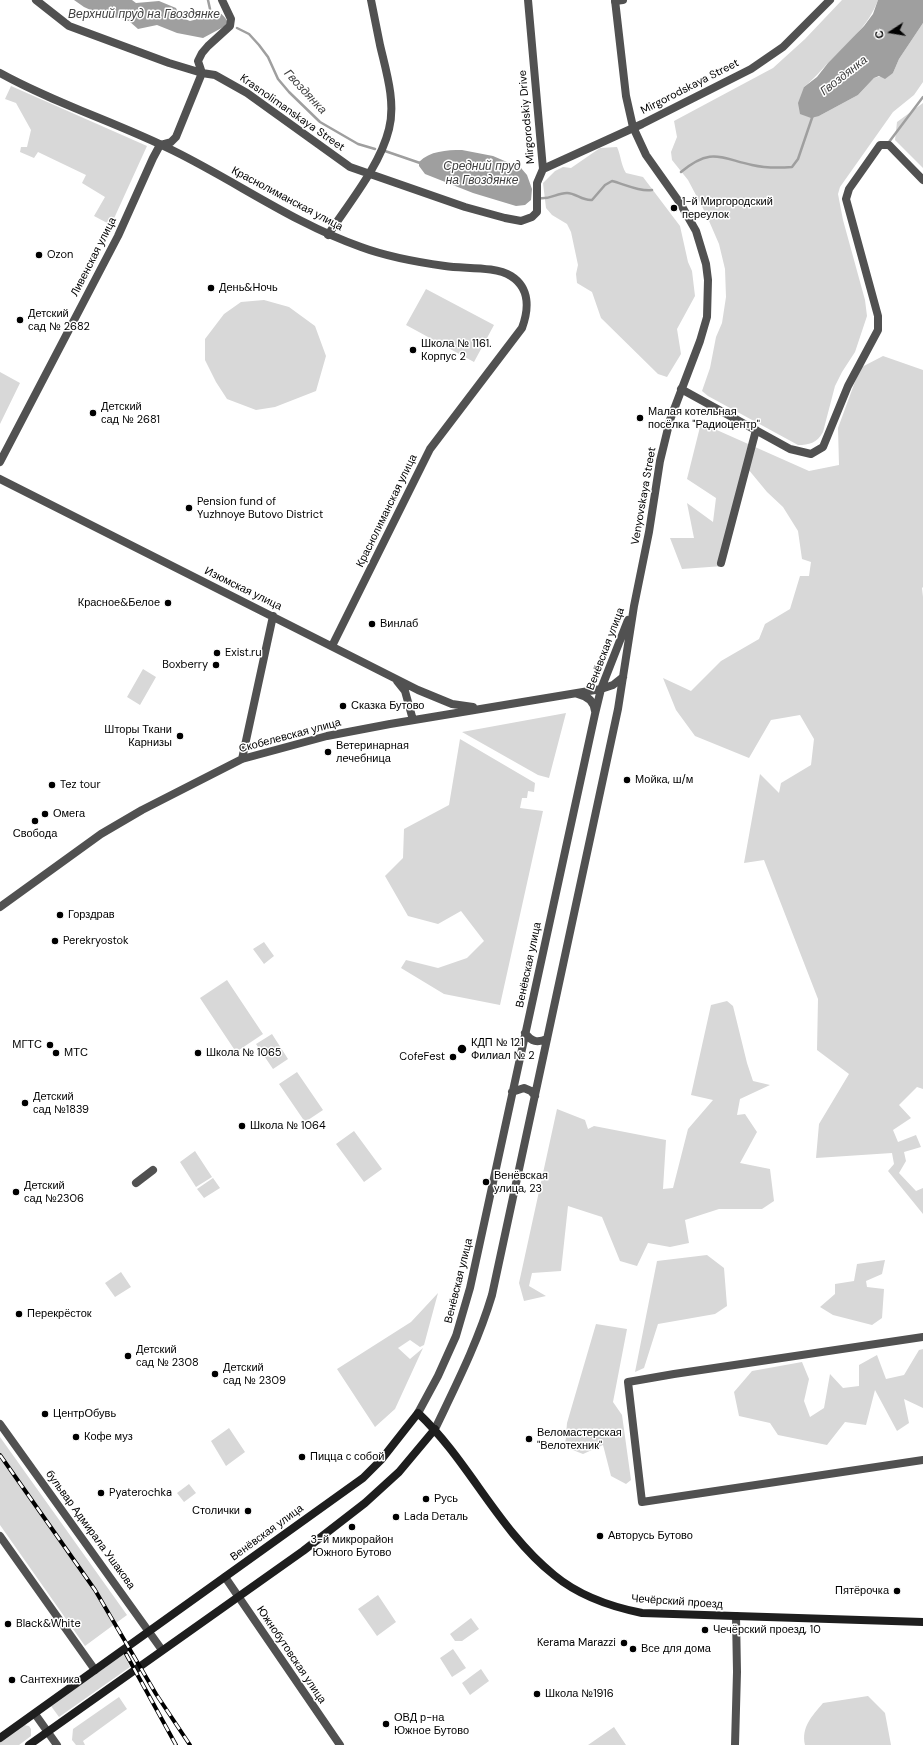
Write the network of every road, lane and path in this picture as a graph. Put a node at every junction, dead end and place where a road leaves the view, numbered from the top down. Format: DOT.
graph roads {
  1 [pos="36,0"];
  2 [pos="222,0"];
  3 [pos="371,0"];
  4 [pos="528,0"];
  5 [pos="618,0"];
  6 [pos="830,0"];
  7 [pos="0,73"];
  8 [pos="202,73"];
  9 [pos="633,128"];
  10 [pos="160,145"];
  11 [pos="543,169"];
  12 [pos="369,174"];
  13 [pos="923,180"];
  14 [pos="521,221"];
  15 [pos="328,234"];
  16 [pos="682,390"];
  17 [pos="756,430"];
  18 [pos="0,462"];
  19 [pos="0,479"];
  20 [pos="721,563"];
  21 [pos="634,606"];
  22 [pos="273,616"];
  23 [pos="332,646"];
  24 [pos="623,677"];
  25 [pos="395,678"];
  26 [pos="601,689"];
  27 [pos="573,693"];
  28 [pos="479,709"];
  29 [pos="618,709"];
  30 [pos="595,714"];
  31 [pos="413,720"];
  32 [pos="242,759"];
  33 [pos="0,907"];
  34 [pos="525,1033"];
  35 [pos="547,1039"];
  36 [pos="512,1092"];
  37 [pos="535,1096"];
  38 [pos="154,1170"];
  39 [pos="136,1183"];
  40 [pos="923,1338"];
  41 [pos="418,1413"];
  42 [pos="0,1424"];
  43 [pos="434,1429"];
  44 [pos="923,1460"];
  45 [pos="0,1536"];
  46 [pos="225,1577"];
  47 [pos="238,1596"];
  48 [pos="736,1616"];
  49 [pos="923,1622"];
  50 [pos="149,1632"];
  51 [pos="162,1650"];
  52 [pos="95,1670"];
  53 [pos="35,1714"];
  54 [pos="47,1732"];
  55 [pos="0,1738"];
  56 [pos="29,1745"];
  57 [pos="56,1745"];
  58 [pos="340,1745"];
  59 [pos="735,1745"];
  1 -- 8 [label="street, Krasnolimanskaya Street"];
  2 -- 8 [label="street"];
  3 -- 12 [label="street"];
  4 -- 11 [label="street, Mirgorodskiy Drive"];
  5 -- 9 [label="street, Venyovskaya Street"];
  6 -- 9 [label="street, Mirgorodskaya Street"];
  7 -- 10 [label="street, Краснолиманская улица"];
  8 -- 10 [label="street"];
  8 -- 12 [label="street, Krasnolimanskaya Street"];
  9 -- 11 [label="street, Mirgorodskaya Street"];
  9 -- 16 [label="street, Venyovskaya Street"];
  10 -- 15 [label="street, Краснолиманская улица"];
  10 -- 18 [label="street, Ливенская улица"];
  11 -- 14 [label="street, Mirgorodskiy Drive"];
  12 -- 14 [label="street, Krasnolimanskaya Street"];
  12 -- 15 [label="street"];
  13 -- 17 [label="street"];
  15 -- 23 [label="street, Краснолиманская улица"];
  16 -- 17 [label="street"];
  16 -- 21 [label="street, Venyovskaya Street"];
  17 -- 20 [label="street"];
  19 -- 22 [label="street, Изюмская улица"];
  21 -- 24 [label="street, Венёвская улица"];
  21 -- 26 [label="street, Венёвская улица"];
  22 -- 23 [label="street, Изюмская улица"];
  22 -- 32 [label="street"];
  23 -- 25 [label="street, Изюмская улица"];
  24 -- 26 [label="street, Скобелевская улица"];
  24 -- 29 [label="street, Венёвская улица"];
  25 -- 28 [label="street, Изюмская улица"];
  25 -- 31 [label="street"];
  26 -- 27 [label="street, Скобелевская улица"];
  26 -- 29 [label="street"];
  26 -- 30 [label="street, Венёвская улица"];
  27 -- 28 [label="street, Скобелевская улица"];
  27 -- 30 [label="street"];
  28 -- 31 [label="street, Скобелевская улица"];
  29 -- 35 [label="street, Венёвская улица"];
  30 -- 34 [label="street, Венёвская улица"];
  31 -- 32 [label="street, Скобелевская улица"];
  32 -- 33 [label="street, Скобелевская улица"];
  34 -- 35 [label="street"];
  34 -- 36 [label="street, Венёвская улица"];
  35 -- 37 [label="street, Венёвская улица"];
  36 -- 37 [label="street"];
  36 -- 41 [label="street, Венёвская улица"];
  37 -- 43 [label="street, Венёвская улица"];
  38 -- 39 [label="street"];
  40 -- 44 [label="street"];
  41 -- 43 [label="main road, Чечёрский проезд"];
  41 -- 46 [label="main road, Венёвская улица"];
  42 -- 50 [label="street, бульвар Адмирала Ушакова"];
  43 -- 47 [label="main road, Венёвская улица"];
  43 -- 48 [label="main road, Чечёрский проезд"];
  45 -- 52 [label="street"];
  46 -- 47 [label="street, Южнобутовская улица"];
  46 -- 50 [label="main road, Венёвская улица"];
  47 -- 51 [label="main road, Венёвская улица"];
  47 -- 58 [label="street, Южнобутовская улица"];
  48 -- 49 [label="main road, Чечёрский проезд"];
  48 -- 59 [label="street"];
  50 -- 51 [label="street, бульвар Адмирала Ушакова"];
  50 -- 52 [label="main road, Венёвская улица"];
  51 -- 54 [label="main road, Венёвская улица"];
  52 -- 53 [label="main road, Венёвская улица"];
  53 -- 54 [label="street"];
  53 -- 55 [label="main road, Венёвская улица"];
  54 -- 56 [label="main road, Венёвская улица"];
  54 -- 57 [label="street"];
}
